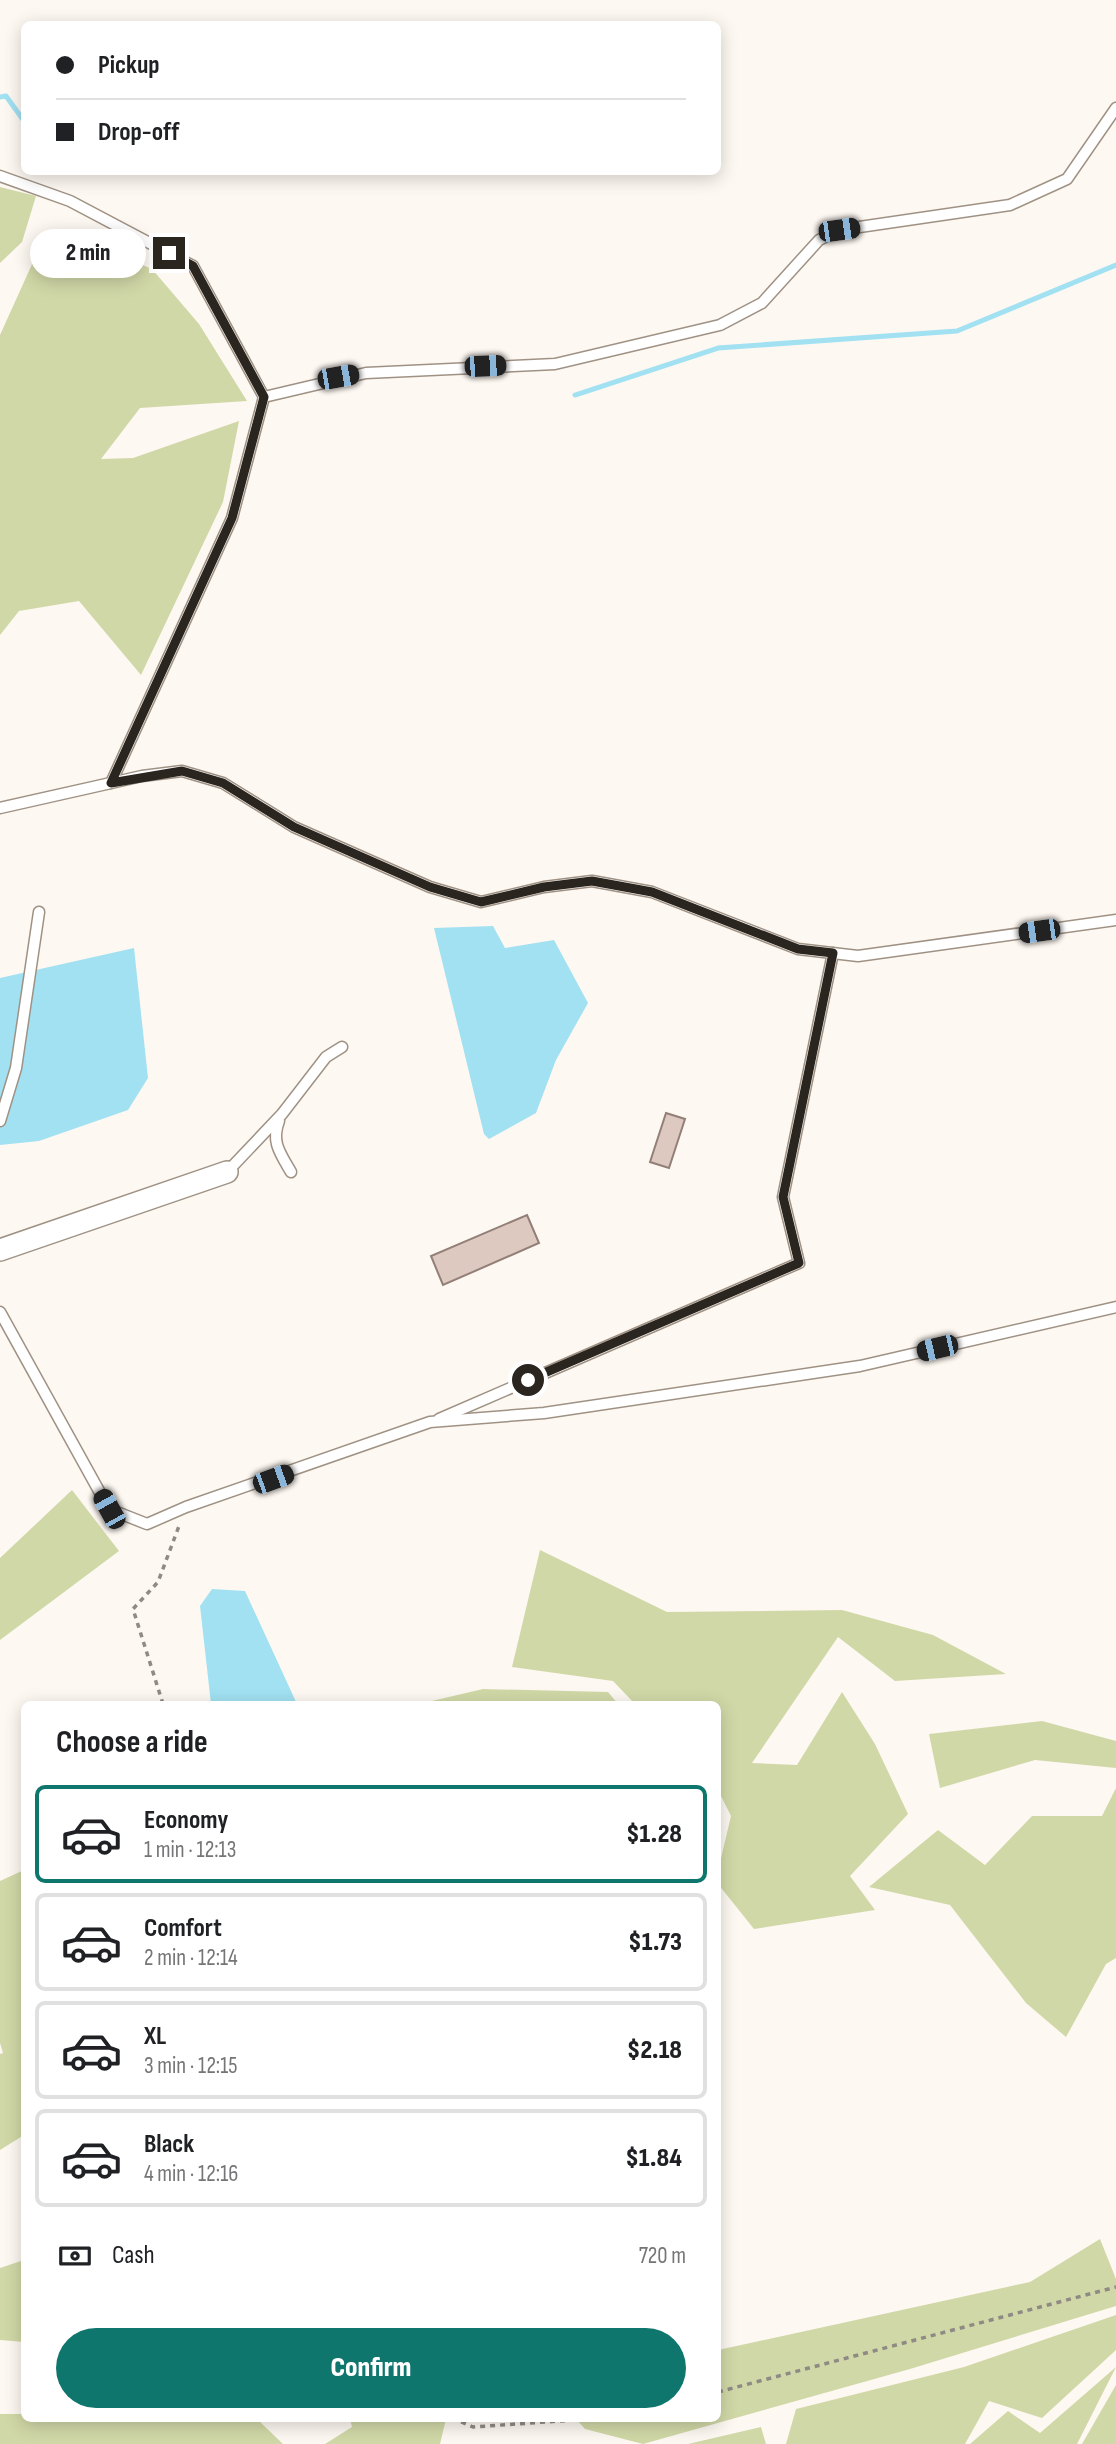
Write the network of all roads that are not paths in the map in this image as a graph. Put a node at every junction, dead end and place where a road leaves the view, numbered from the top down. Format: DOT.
graph roads {
  1 [pos="1116,108"];
  2 [pos="0,176"];
  3 [pos="264,397"];
  4 [pos="111,783"];
  5 [pos="0,808"];
  6 [pos="38,912"];
  7 [pos="1116,920"];
  8 [pos="833,953"];
  9 [pos="342,1046"];
  10 [pos="282,1114"];
  11 [pos="0,1121"];
  12 [pos="227,1172"];
  13 [pos="291,1172"];
  14 [pos="0,1250"];
  15 [pos="1116,1307"];
  16 [pos="0,1312"];
  17 [pos="430,1422"];
  1 -- 3 [label="lane"];
  2 -- 3 [label="lane"];
  3 -- 4 [label="lane"];
  4 -- 5 [label="lane"];
  4 -- 8 [label="lane"];
  6 -- 11 [label="lane"];
  7 -- 8 [label="lane"];
  8 -- 17 [label="lane"];
  9 -- 10 [label="lane"];
  10 -- 12 [label="lane"];
  10 -- 13 [label="lane"];
  12 -- 14 [label="street"];
  15 -- 17 [label="lane"];
  16 -- 17 [label="lane"];
}
